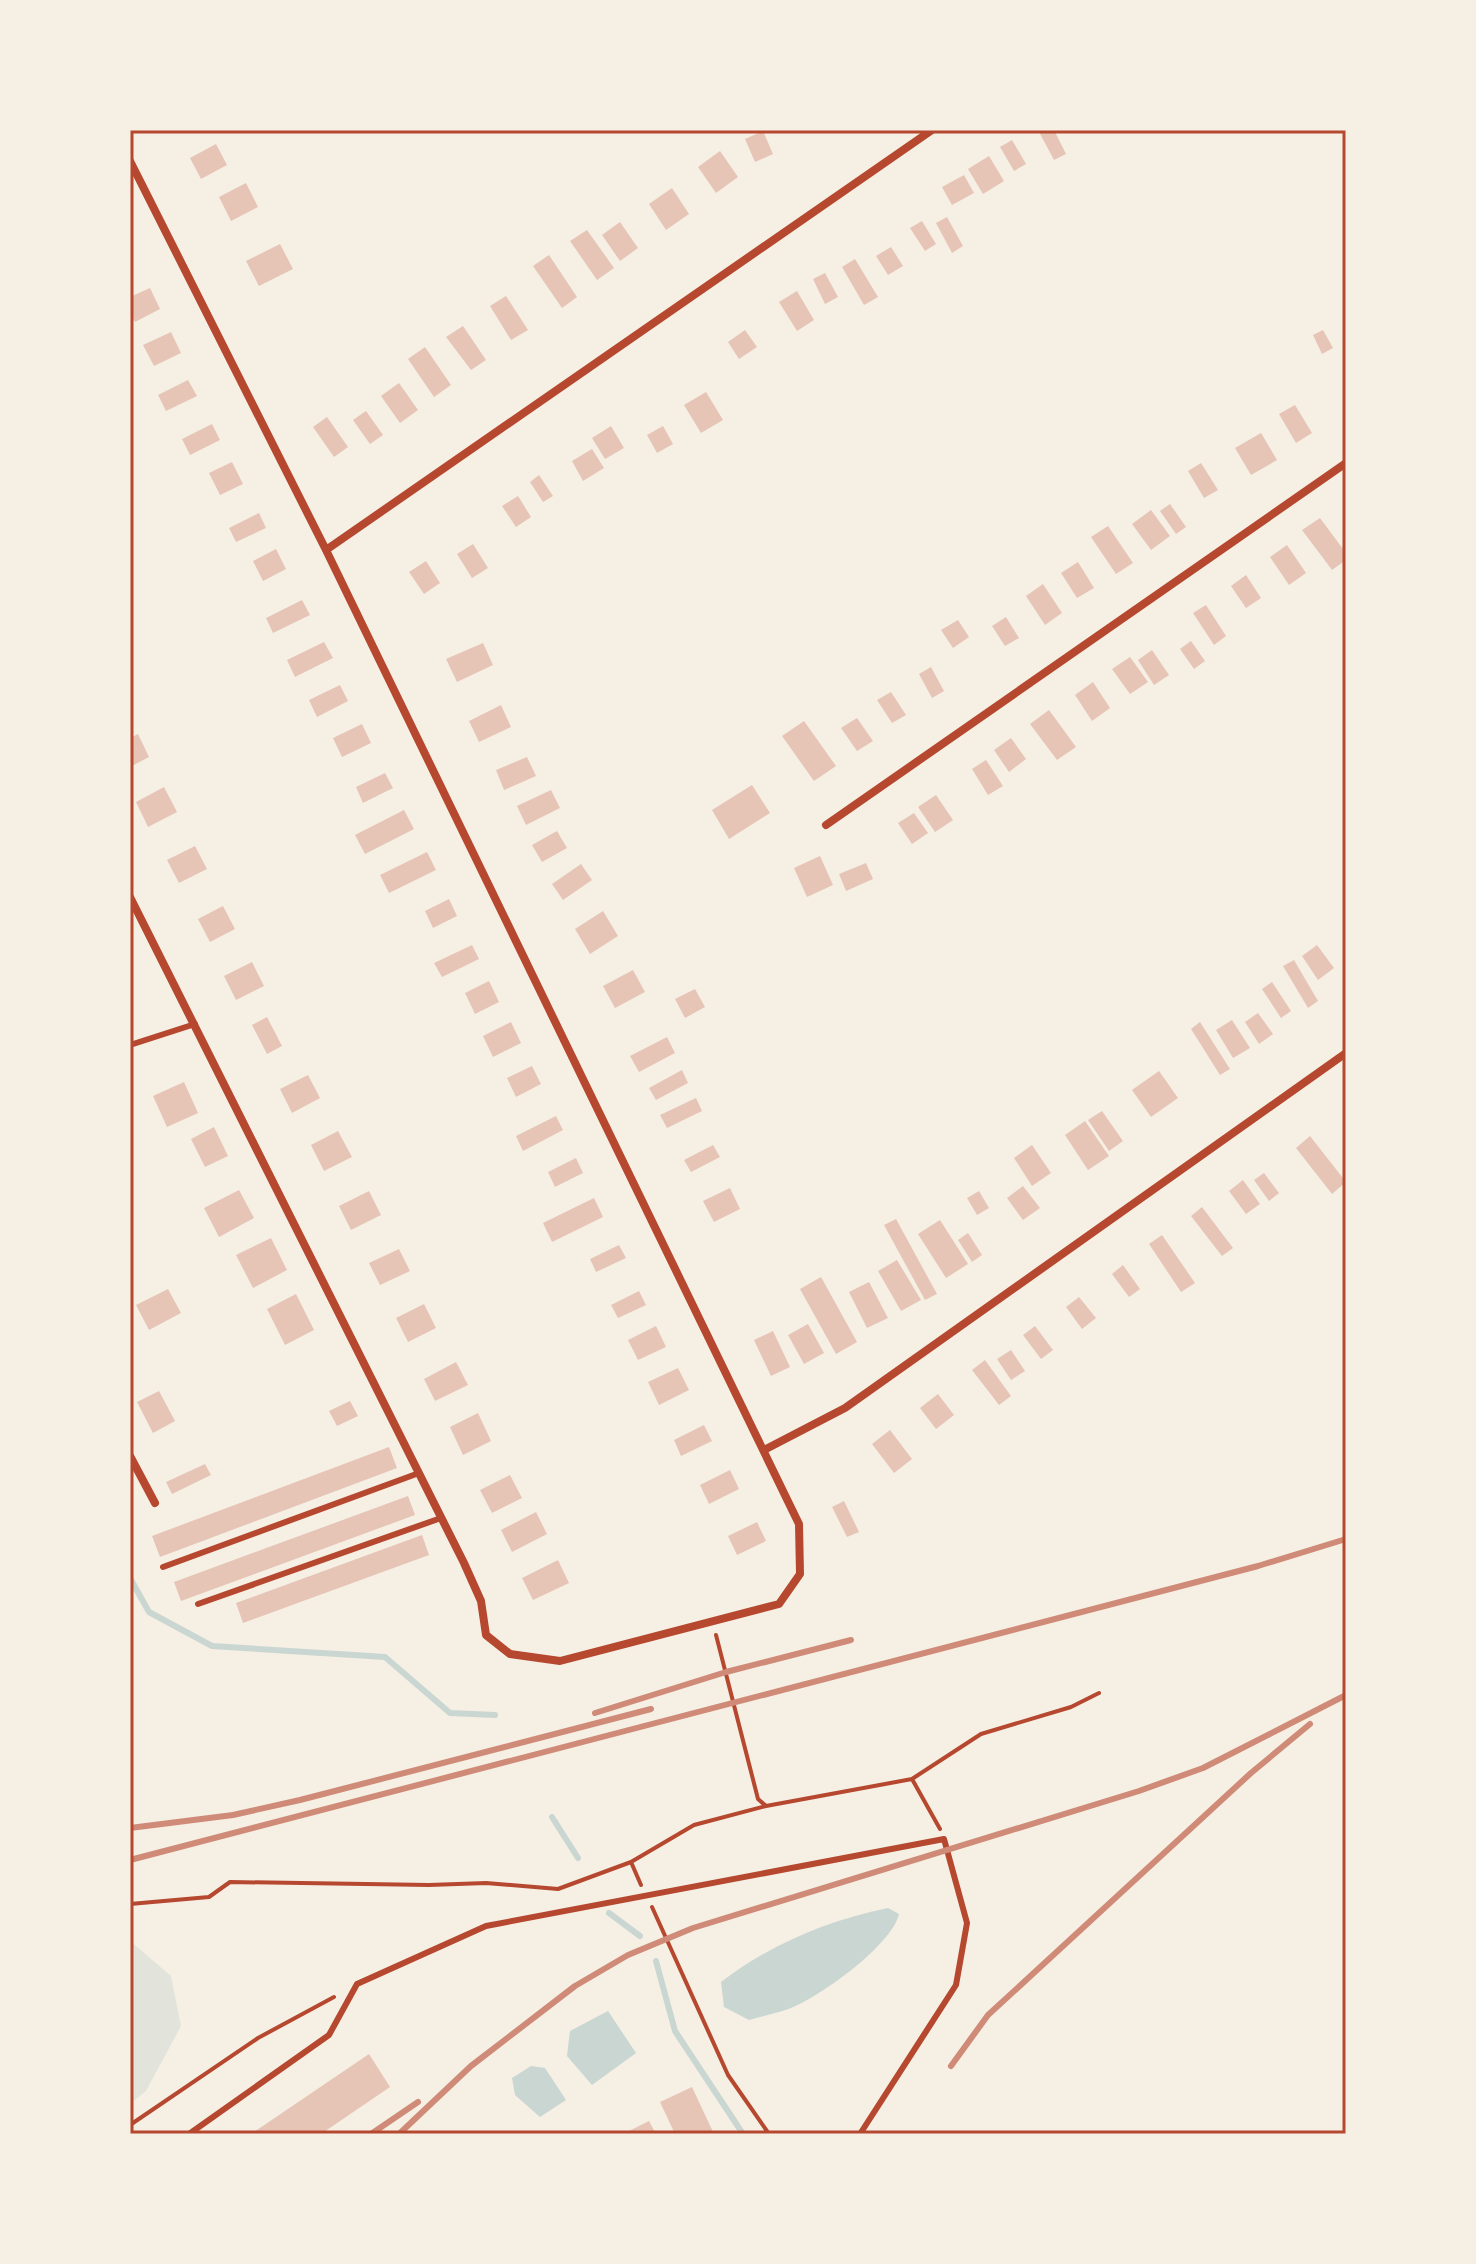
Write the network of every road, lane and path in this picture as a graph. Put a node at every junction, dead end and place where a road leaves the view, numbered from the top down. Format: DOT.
graph roads {
  1 [pos="932,130"];
  2 [pos="130,161"];
  3 [pos="1346,463"];
  4 [pos="326,550"];
  5 [pos="826,825"];
  6 [pos="130,897"];
  7 [pos="195,1024"];
  8 [pos="130,1045"];
  9 [pos="1346,1053"];
  10 [pos="764,1450"];
  11 [pos="130,1456"];
  12 [pos="419,1473"];
  13 [pos="155,1503"];
  14 [pos="441,1518"];
  15 [pos="163,1567"];
  16 [pos="198,1604"];
  17 [pos="713,1622"];
  18 [pos="1099,1693"];
  19 [pos="912,1779"];
  20 [pos="766,1806"];
  21 [pos="944,1839"];
  22 [pos="631,1862"];
  23 [pos="646,1894"];
  24 [pos="130,1904"];
  25 [pos="357,1984"];
  26 [pos="130,2125"];
  27 [pos="189,2134"];
  28 [pos="769,2134"];
  29 [pos="860,2134"];
  1 -- 4 [label="street"];
  2 -- 4 [label="street"];
  3 -- 5 [label="street"];
  4 -- 10 [label="street"];
  6 -- 7 [label="street"];
  7 -- 8 [label="lane"];
  7 -- 12 [label="street"];
  9 -- 10 [label="street"];
  10 -- 17 [label="street"];
  11 -- 13 [label="street"];
  12 -- 14 [label="street"];
  12 -- 15 [label="lane"];
  14 -- 16 [label="lane"];
  14 -- 17 [label="street"];
  17 -- 20 [label="path"];
  18 -- 19 [label="path"];
  19 -- 20 [label="path"];
  19 -- 21 [label="path"];
  20 -- 22 [label="path"];
  21 -- 23 [label="lane"];
  21 -- 29 [label="lane"];
  22 -- 23 [label="path"];
  22 -- 24 [label="path"];
  23 -- 25 [label="lane"];
  23 -- 28 [label="path"];
  25 -- 26 [label="path"];
  25 -- 27 [label="lane"];
}
